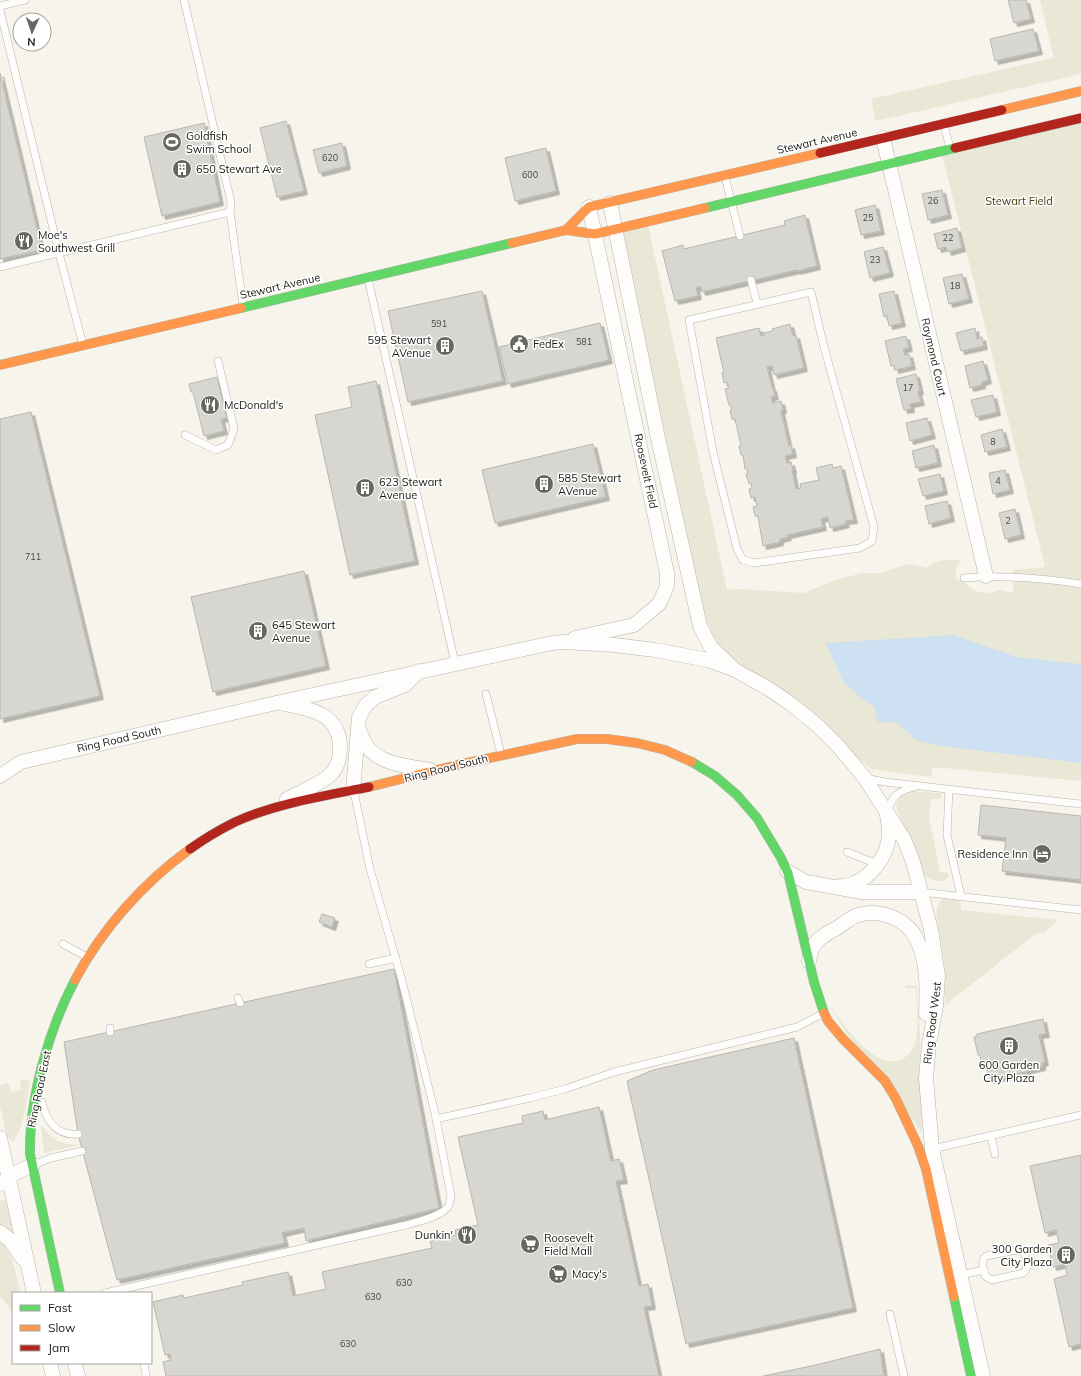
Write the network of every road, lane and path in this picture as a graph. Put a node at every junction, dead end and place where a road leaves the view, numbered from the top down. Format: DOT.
graph roads {
  1 [pos="25,0"];
  2 [pos="184,0"];
  3 [pos="0,6"];
  4 [pos="0,10"];
  5 [pos="1081,91"];
  6 [pos="1075,117"];
  7 [pos="943,123"];
  8 [pos="882,138"];
  9 [pos="950,149"];
  10 [pos="889,164"];
  11 [pos="724,175"];
  12 [pos="731,202"];
  13 [pos="610,203"];
  14 [pos="589,207"];
  15 [pos="230,212"];
  16 [pos="566,230"];
  17 [pos="616,230"];
  18 [pos="595,234"];
  19 [pos="740,236"];
  20 [pos="59,253"];
  21 [pos="0,267"];
  22 [pos="368,277"];
  23 [pos="751,280"];
  24 [pos="757,304"];
  25 [pos="243,307"];
  26 [pos="83,345"];
  27 [pos="218,360"];
  28 [pos="0,365"];
  29 [pos="185,435"];
  30 [pos="986,576"];
  31 [pos="964,578"];
  32 [pos="1081,584"];
  33 [pos="564,642"];
  34 [pos="455,664"];
  35 [pos="735,670"];
  36 [pos="419,671"];
  37 [pos="486,694"];
  38 [pos="276,703"];
  39 [pos="358,727"];
  40 [pos="501,755"];
  41 [pos="21,762"];
  42 [pos="0,767"];
  43 [pos="434,770"];
  44 [pos="0,776"];
  45 [pos="864,778"];
  46 [pos="918,786"];
  47 [pos="949,789"];
  48 [pos="353,790"];
  49 [pos="1081,804"];
  50 [pos="267,810"];
  51 [pos="887,813"];
  52 [pos="847,852"];
  53 [pos="880,862"];
  54 [pos="787,871"];
  55 [pos="832,888"];
  56 [pos="921,892"];
  57 [pos="961,896"];
  58 [pos="1081,910"];
  59 [pos="97,942"];
  60 [pos="63,944"];
  61 [pos="87,957"];
  62 [pos="396,958"];
  63 [pos="369,964"];
  64 [pos="809,964"];
  65 [pos="824,1013"];
  66 [pos="929,1044"];
  67 [pos="40,1080"];
  68 [pos="1081,1115"];
  69 [pos="436,1119"];
  70 [pos="78,1134"];
  71 [pos="991,1136"];
  72 [pos="0,1138"];
  73 [pos="932,1149"];
  74 [pos="82,1151"];
  75 [pos="995,1154"];
  76 [pos="32,1165"];
  77 [pos="4,1181"];
  78 [pos="0,1232"];
  79 [pos="28,1266"];
  80 [pos="984,1270"];
  81 [pos="960,1275"];
  82 [pos="128,1290"];
  83 [pos="34,1292"];
  84 [pos="60,1292"];
  85 [pos="113,1292"];
  86 [pos="890,1314"];
  87 [pos="50,1364"];
  88 [pos="75,1364"];
  89 [pos="144,1364"];
  90 [pos="53,1376"];
  91 [pos="78,1376"];
  92 [pos="146,1376"];
  93 [pos="904,1376"];
  94 [pos="971,1376"];
  95 [pos="983,1376"];
  1 -- 3 [label="lane"];
  2 -- 15 [label="lane"];
  4 -- 20 [label="lane"];
  5 -- 7 [label="street, Stewart Avenue"];
  6 -- 9 [label="street, Stewart Avenue"];
  7 -- 8 [label="street, Stewart Avenue"];
  7 -- 9 [label="lane"];
  8 -- 10 [label="street, Raymond Court"];
  8 -- 11 [label="street, Stewart Avenue"];
  9 -- 10 [label="street, Stewart Avenue"];
  10 -- 12 [label="street, Stewart Avenue"];
  10 -- 30 [label="street, Raymond Court"];
  11 -- 12 [label="lane"];
  11 -- 13 [label="street, Stewart Avenue"];
  12 -- 17 [label="street, Stewart Avenue"];
  12 -- 19 [label="lane"];
  13 -- 14 [label="street, Stewart Avenue"];
  13 -- 17 [label="street, Roosevelt Field"];
  14 -- 16 [label="street"];
  14 -- 18 [label="street, Roosevelt Field"];
  15 -- 20 [label="lane"];
  15 -- 25 [label="lane"];
  16 -- 18 [label="street, Stewart Avenue"];
  16 -- 22 [label="street, Stewart Avenue"];
  17 -- 18 [label="street, Stewart Avenue"];
  17 -- 35 [label="street, Roosevelt Field"];
  18 -- 33 [label="street, Roosevelt Field"];
  20 -- 21 [label="lane"];
  20 -- 26 [label="lane"];
  22 -- 25 [label="street, Stewart Avenue"];
  22 -- 34 [label="lane"];
  23 -- 24 [label="lane"];
  24 -- 24 [label="lane"];
  25 -- 26 [label="street, Stewart Avenue"];
  26 -- 28 [label="street, Stewart Avenue"];
  27 -- 29 [label="lane"];
  30 -- 31 [label="lane"];
  30 -- 32 [label="lane"];
  33 -- 34 [label="street, Ring Road South"];
  33 -- 35 [label="street, Ring Road South"];
  34 -- 36 [label="street, Ring Road South"];
  35 -- 45 [label="street, Ring Road West"];
  36 -- 38 [label="street, Ring Road South"];
  36 -- 39 [label="street"];
  37 -- 40 [label="lane"];
  38 -- 41 [label="street, Ring Road South"];
  38 -- 50 [label="street"];
  39 -- 43 [label="street"];
  39 -- 48 [label="street"];
  40 -- 43 [label="street, Ring Road South"];
  40 -- 54 [label="street, Ring Road South"];
  41 -- 42 [label="street"];
  41 -- 44 [label="street, Ring Road South"];
  43 -- 48 [label="street, Ring Road South"];
  45 -- 46 [label="lane"];
  45 -- 51 [label="street, Ring Road West"];
  46 -- 47 [label="lane"];
  46 -- 51 [label="lane"];
  47 -- 49 [label="lane"];
  47 -- 57 [label="lane"];
  48 -- 50 [label="street, Ring Road South"];
  48 -- 62 [label="lane"];
  50 -- 59 [label="street, Ring Road South"];
  51 -- 53 [label="street"];
  51 -- 56 [label="street, Ring Road West"];
  52 -- 53 [label="lane"];
  53 -- 55 [label="street"];
  54 -- 55 [label="street"];
  54 -- 64 [label="street"];
  55 -- 56 [label="street"];
  56 -- 57 [label="lane"];
  56 -- 66 [label="street, Ring Road West"];
  57 -- 58 [label="lane"];
  59 -- 61 [label="street, Ring Road East"];
  60 -- 61 [label="lane"];
  61 -- 67 [label="street, Ring Road East"];
  62 -- 63 [label="lane"];
  62 -- 69 [label="lane"];
  64 -- 65 [label="street"];
  64 -- 66 [label="street"];
  65 -- 69 [label="lane"];
  65 -- 94 [label="street"];
  66 -- 73 [label="street, Ring Road West"];
  67 -- 70 [label="lane"];
  67 -- 76 [label="street, Ring Road East"];
  68 -- 71 [label="lane"];
  69 -- 82 [label="lane"];
  71 -- 73 [label="lane"];
  71 -- 75 [label="lane"];
  72 -- 77 [label="street"];
  73 -- 81 [label="street, Ring Road West"];
  74 -- 76 [label="lane"];
  76 -- 77 [label="street"];
  76 -- 84 [label="street, Ring Road East"];
  77 -- 79 [label="street"];
  78 -- 79 [label="street"];
  79 -- 83 [label="street"];
  80 -- 80 [label="lane"];
  80 -- 81 [label="lane"];
  81 -- 95 [label="street, Ring Road West"];
  82 -- 85 [label="lane"];
  86 -- 93 [label="lane"];
  87 -- 90 [label="street"];
  88 -- 91 [label="street"];
  89 -- 92 [label="lane"];
}
